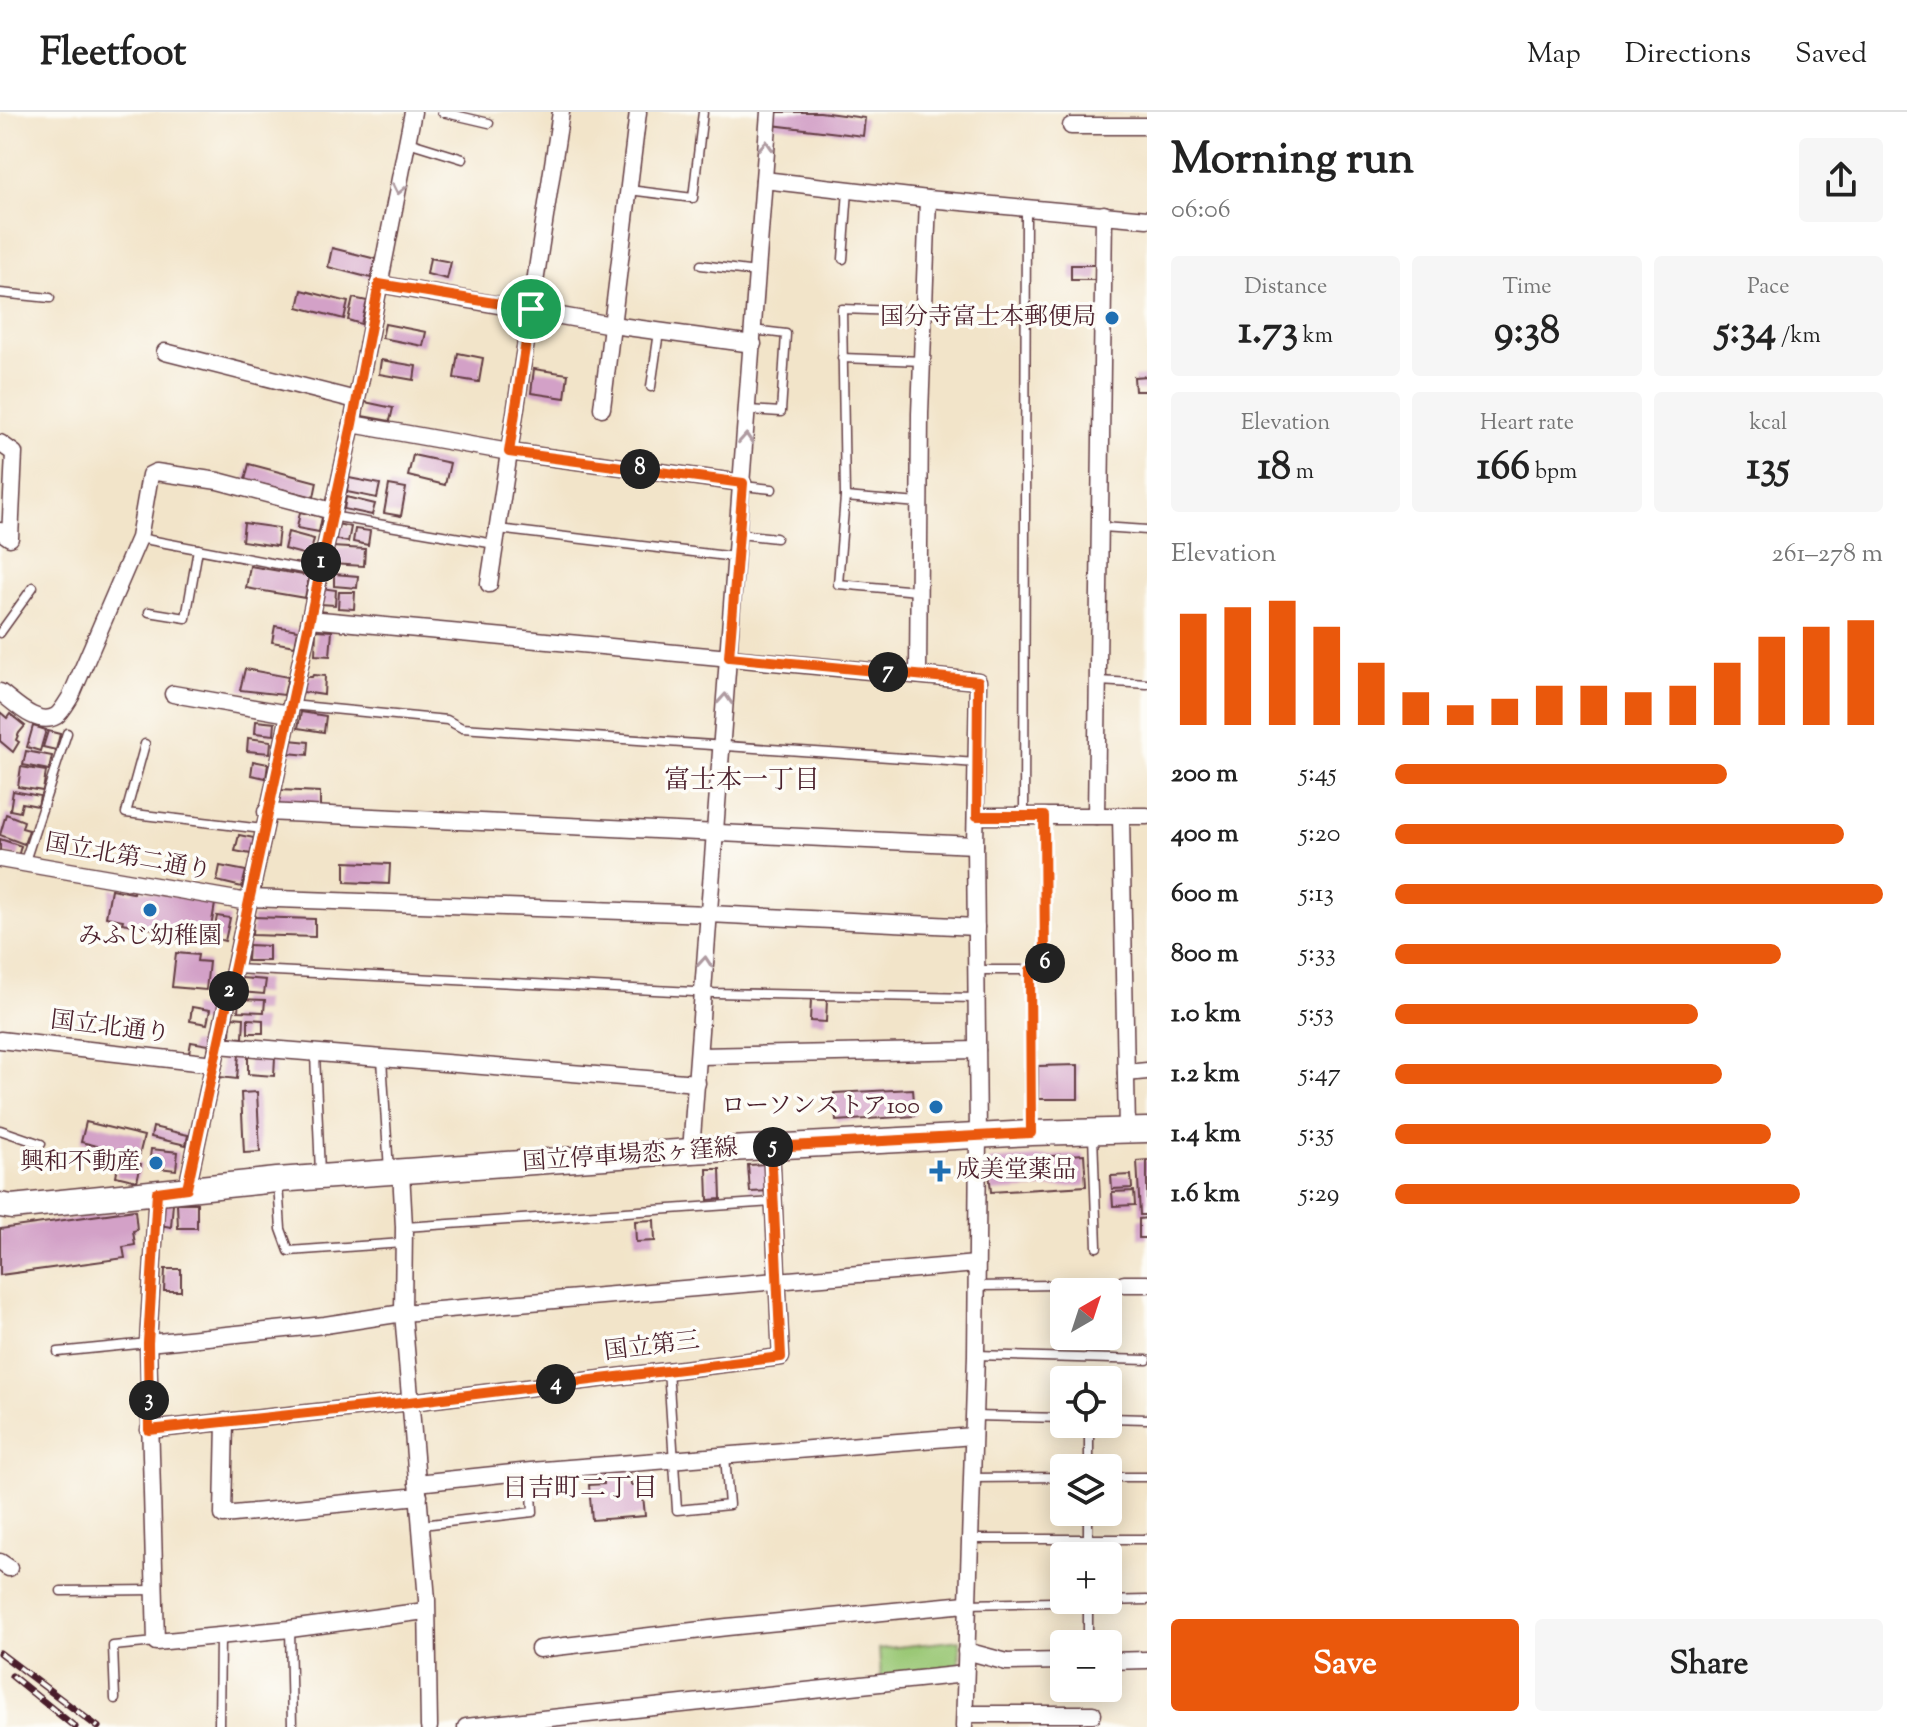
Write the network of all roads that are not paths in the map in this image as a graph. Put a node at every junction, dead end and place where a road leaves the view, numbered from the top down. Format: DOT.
graph roads {
  1 [pos="413,112"];
  2 [pos="442,112"];
  3 [pos="561,112"];
  4 [pos="638,112"];
  5 [pos="703,112"];
  6 [pos="769,112"];
  7 [pos="489,123"];
  8 [pos="1071,126"];
  9 [pos="1147,126"];
  10 [pos="408,142"];
  11 [pos="463,159"];
  12 [pos="764,180"];
  13 [pos="628,190"];
  14 [pos="848,190"];
  15 [pos="928,199"];
  16 [pos="1026,207"];
  17 [pos="1104,214"];
  18 [pos="1147,219"];
  19 [pos="843,259"];
  20 [pos="701,265"];
  21 [pos="756,272"];
  22 [pos="379,284"];
  23 [pos="0,293"];
  24 [pos="50,298"];
  25 [pos="531,309"];
  26 [pos="925,312"];
  27 [pos="612,325"];
  28 [pos="659,332"];
  29 [pos="753,337"];
  30 [pos="165,352"];
  31 [pos="842,358"];
  32 [pos="923,361"];
  33 [pos="651,387"];
  34 [pos="356,400"];
  35 [pos="602,408"];
  36 [pos="748,410"];
  37 [pos="352,424"];
  38 [pos="0,443"];
  39 [pos="509,452"];
  40 [pos="743,485"];
  41 [pos="772,489"];
  42 [pos="845,497"];
  43 [pos="919,503"];
  44 [pos="331,514"];
  45 [pos="1102,527"];
  46 [pos="1147,530"];
  47 [pos="0,531"];
  48 [pos="739,534"];
  49 [pos="496,536"];
  50 [pos="139,538"];
  51 [pos="776,538"];
  52 [pos="198,549"];
  53 [pos="737,557"];
  54 [pos="319,572"];
  55 [pos="489,584"];
  56 [pos="33,587"];
  57 [pos="918,591"];
  58 [pos="149,612"];
  59 [pos="310,619"];
  60 [pos="0,633"];
  61 [pos="729,657"];
  62 [pos="918,675"];
  63 [pos="1100,681"];
  64 [pos="1147,684"];
  65 [pos="0,692"];
  66 [pos="173,694"];
  67 [pos="290,709"];
  68 [pos="67,733"];
  69 [pos="145,744"];
  70 [pos="722,746"];
  71 [pos="977,764"];
  72 [pos="977,816"];
  73 [pos="1024,816"];
  74 [pos="1044,816"];
  75 [pos="1096,816"];
  76 [pos="1121,816"];
  77 [pos="1147,816"];
  78 [pos="265,821"];
  79 [pos="714,832"];
  80 [pos="975,845"];
  81 [pos="0,859"];
  82 [pos="24,864"];
  83 [pos="249,900"];
  84 [pos="709,914"];
  85 [pos="976,927"];
  86 [pos="234,969"];
  87 [pos="976,970"];
  88 [pos="1030,970"];
  89 [pos="703,991"];
  90 [pos="976,998"];
  91 [pos="0,1040"];
  92 [pos="218,1045"];
  93 [pos="977,1050"];
  94 [pos="315,1054"];
  95 [pos="699,1056"];
  96 [pos="382,1059"];
  97 [pos="214,1064"];
  98 [pos="1147,1071"];
  99 [pos="1126,1073"];
  100 [pos="697,1083"];
  101 [pos="0,1130"];
  102 [pos="1137,1130"];
  103 [pos="1093,1131"];
  104 [pos="1031,1133"];
  105 [pos="978,1135"];
  106 [pos="41,1144"];
  107 [pos="771,1147"];
  108 [pos="691,1151"];
  109 [pos="395,1172"];
  110 [pos="320,1177"];
  111 [pos="277,1180"];
  112 [pos="187,1188"];
  113 [pos="157,1192"];
  114 [pos="774,1202"];
  115 [pos="0,1205"];
  116 [pos="403,1235"];
  117 [pos="1097,1247"];
  118 [pos="976,1264"];
  119 [pos="777,1280"];
  120 [pos="1124,1284"];
  121 [pos="1147,1284"];
  122 [pos="1050,1285"];
  123 [pos="977,1286"];
  124 [pos="403,1313"];
  125 [pos="148,1343"];
  126 [pos="58,1352"];
  127 [pos="976,1355"];
  128 [pos="1147,1360"];
  129 [pos="668,1369"];
  130 [pos="410,1402"];
  131 [pos="974,1416"];
  132 [pos="1050,1418"];
  133 [pos="1122,1418"];
  134 [pos="1147,1419"];
  135 [pos="225,1421"];
  136 [pos="149,1430"];
  137 [pos="973,1436"];
  138 [pos="725,1456"];
  139 [pos="673,1460"];
  140 [pos="531,1471"];
  141 [pos="1050,1477"];
  142 [pos="1122,1477"];
  143 [pos="1147,1477"];
  144 [pos="971,1478"];
  145 [pos="418,1489"];
  146 [pos="422,1525"];
  147 [pos="1088,1526"];
  148 [pos="971,1539"];
  149 [pos="1147,1539"];
  150 [pos="1088,1540"];
  151 [pos="156,1590"];
  152 [pos="61,1591"];
  153 [pos="1122,1600"];
  154 [pos="1147,1600"];
  155 [pos="1050,1601"];
  156 [pos="966,1604"];
  157 [pos="425,1611"];
  158 [pos="290,1629"];
  159 [pos="220,1636"];
  160 [pos="156,1642"];
  161 [pos="539,1649"];
  162 [pos="966,1651"];
  163 [pos="1147,1660"];
  164 [pos="1050,1661"];
  165 [pos="1122,1661"];
  166 [pos="965,1674"];
  167 [pos="115,1699"];
  168 [pos="1093,1714"];
  169 [pos="964,1721"];
  170 [pos="219,1727"];
  171 [pos="292,1727"];
  172 [pos="429,1727"];
  173 [pos="466,1727"];
  1 -- 10 [label="street"];
  2 -- 7 [label="lane"];
  3 -- 25 [label="street"];
  4 -- 13 [label="street"];
  5 -- 13 [label="lane"];
  12 -- 6 [label="street, one-way"];
  8 -- 9 [label="street"];
  10 -- 11 [label="lane"];
  10 -- 22 [label="street, one-way"];
  12 -- 14 [label="street"];
  12 -- 21 [label="street"];
  13 -- 27 [label="street"];
  14 -- 15 [label="street"];
  14 -- 19 [label="lane"];
  15 -- 16 [label="street"];
  15 -- 26 [label="street"];
  16 -- 17 [label="street"];
  16 -- 73 [label="lane"];
  17 -- 18 [label="street"];
  17 -- 45 [label="street"];
  20 -- 21 [label="lane"];
  21 -- 29 [label="street"];
  22 -- 25 [label="street"];
  22 -- 34 [label="street"];
  23 -- 24 [label="lane"];
  25 -- 27 [label="street"];
  25 -- 39 [label="street"];
  26 -- 31 [label="lane"];
  26 -- 32 [label="street"];
  27 -- 28 [label="street"];
  27 -- 35 [label="street"];
  28 -- 29 [label="street"];
  28 -- 33 [label="lane"];
  29 -- 36 [label="street"];
  29 -- 36 [label="lane"];
  30 -- 34 [label="street"];
  31 -- 32 [label="lane"];
  31 -- 42 [label="lane"];
  32 -- 43 [label="street"];
  34 -- 37 [label="street"];
  40 -- 36 [label="street, one-way"];
  37 -- 39 [label="street"];
  37 -- 44 [label="street"];
  38 -- 47 [label="street"];
  39 -- 40 [label="street"];
  39 -- 49 [label="street"];
  40 -- 41 [label="lane"];
  40 -- 48 [label="street"];
  42 -- 43 [label="lane"];
  42 -- 57 [label="lane"];
  43 -- 57 [label="street"];
  44 -- 49 [label="lane"];
  44 -- 50 [label="street"];
  44 -- 54 [label="street"];
  45 -- 46 [label="lane"];
  45 -- 63 [label="street"];
  48 -- 51 [label="lane"];
  48 -- 53 [label="street"];
  49 -- 53 [label="lane"];
  49 -- 55 [label="street"];
  50 -- 52 [label="lane"];
  50 -- 65 [label="street"];
  52 -- 54 [label="lane"];
  52 -- 58 [label="lane"];
  53 -- 61 [label="street"];
  54 -- 59 [label="street"];
  56 -- 60 [label="lane"];
  57 -- 62 [label="street"];
  59 -- 61 [label="street"];
  59 -- 67 [label="street"];
  61 -- 62 [label="street"];
  70 -- 61 [label="street, one-way"];
  62 -- 71 [label="street"];
  63 -- 64 [label="lane"];
  63 -- 75 [label="street"];
  66 -- 67 [label="street"];
  67 -- 70 [label="lane"];
  67 -- 78 [label="street"];
  68 -- 82 [label="lane"];
  69 -- 78 [label="lane"];
  70 -- 71 [label="lane"];
  70 -- 79 [label="street"];
  71 -- 72 [label="street"];
  72 -- 73 [label="street"];
  72 -- 80 [label="street"];
  73 -- 74 [label="street"];
  74 -- 75 [label="street"];
  74 -- 88 [label="lane"];
  75 -- 76 [label="street"];
  76 -- 77 [label="street"];
  76 -- 99 [label="street"];
  78 -- 79 [label="street"];
  78 -- 83 [label="street"];
  79 -- 80 [label="street"];
  79 -- 84 [label="street"];
  80 -- 85 [label="street"];
  81 -- 82 [label="street, 国立北第二通り"];
  82 -- 83 [label="street, 国立北第二通り"];
  83 -- 84 [label="street, 国立北第二通り"];
  83 -- 86 [label="street"];
  84 -- 85 [label="street, 国立北第二通り"];
  89 -- 84 [label="street, one-way"];
  85 -- 87 [label="street"];
  86 -- 89 [label="lane"];
  86 -- 92 [label="street"];
  87 -- 88 [label="lane"];
  87 -- 90 [label="street"];
  88 -- 104 [label="lane"];
  89 -- 90 [label="lane"];
  89 -- 95 [label="street"];
  90 -- 93 [label="street"];
  91 -- 97 [label="street, 国立北通り"];
  92 -- 94 [label="street"];
  92 -- 97 [label="street"];
  93 -- 95 [label="street"];
  93 -- 105 [label="street"];
  94 -- 96 [label="street"];
  94 -- 110 [label="lane"];
  95 -- 100 [label="street"];
  96 -- 100 [label="street"];
  96 -- 109 [label="lane"];
  97 -- 112 [label="street"];
  98 -- 99 [label="street"];
  99 -- 102 [label="street"];
  100 -- 108 [label="street"];
  101 -- 106 [label="lane"];
  102 -- 103 [label="main road, 国立停車場恋ヶ窪線"];
  103 -- 104 [label="main road, 国立停車場恋ヶ窪線"];
  103 -- 117 [label="lane"];
  104 -- 105 [label="main road, 国立停車場恋ヶ窪線"];
  105 -- 107 [label="main road, 国立停車場恋ヶ窪線"];
  105 -- 118 [label="street"];
  107 -- 108 [label="main road, 国立停車場恋ヶ窪線"];
  107 -- 114 [label="street, 国立第三"];
  108 -- 109 [label="main road, 国立停車場恋ヶ窪線"];
  109 -- 110 [label="main road, 国立停車場恋ヶ窪線"];
  109 -- 116 [label="street"];
  110 -- 111 [label="main road, 国立停車場恋ヶ窪線"];
  111 -- 112 [label="main road, 国立停車場恋ヶ窪線"];
  111 -- 116 [label="lane"];
  112 -- 113 [label="main road, 国立停車場恋ヶ窪線"];
  113 -- 115 [label="main road, 国立停車場恋ヶ窪線"];
  113 -- 125 [label="street"];
  114 -- 116 [label="lane"];
  114 -- 119 [label="street, 国立第三"];
  116 -- 124 [label="street"];
  118 -- 119 [label="street"];
  118 -- 123 [label="street"];
  119 -- 124 [label="street"];
  119 -- 129 [label="street, 国立第三"];
  120 -- 121 [label="street"];
  122 -- 123 [label="lane"];
  123 -- 127 [label="street"];
  124 -- 125 [label="street"];
  124 -- 130 [label="street"];
  125 -- 126 [label="lane"];
  125 -- 136 [label="street"];
  127 -- 128 [label="lane"];
  127 -- 131 [label="street"];
  129 -- 130 [label="street, 国立第三"];
  129 -- 139 [label="lane"];
  130 -- 135 [label="street, 国立第三"];
  130 -- 145 [label="street"];
  131 -- 132 [label="lane"];
  131 -- 137 [label="street"];
  133 -- 134 [label="lane"];
  135 -- 136 [label="street, 国立第三"];
  135 -- 145 [label="street"];
  136 -- 151 [label="street"];
  137 -- 138 [label="street"];
  137 -- 144 [label="street"];
  138 -- 139 [label="street"];
  138 -- 139 [label="lane"];
  139 -- 140 [label="street"];
  140 -- 145 [label="street"];
  140 -- 146 [label="lane"];
  141 -- 144 [label="lane"];
  142 -- 143 [label="lane"];
  144 -- 148 [label="street"];
  145 -- 146 [label="street"];
  146 -- 157 [label="street"];
  147 -- 150 [label="lane"];
  148 -- 150 [label="lane"];
  148 -- 156 [label="street"];
  149 -- 150 [label="lane"];
  151 -- 152 [label="lane"];
  151 -- 160 [label="street"];
  153 -- 154 [label="lane"];
  155 -- 156 [label="lane"];
  156 -- 161 [label="street"];
  156 -- 162 [label="street"];
  157 -- 158 [label="street"];
  157 -- 172 [label="street"];
  158 -- 159 [label="street"];
  158 -- 171 [label="lane"];
  159 -- 160 [label="street"];
  159 -- 170 [label="lane"];
  160 -- 167 [label="lane"];
  162 -- 164 [label="street"];
  162 -- 166 [label="street"];
  163 -- 165 [label="street"];
  166 -- 169 [label="street"];
  166 -- 173 [label="street"];
  168 -- 169 [label="street"];
}
